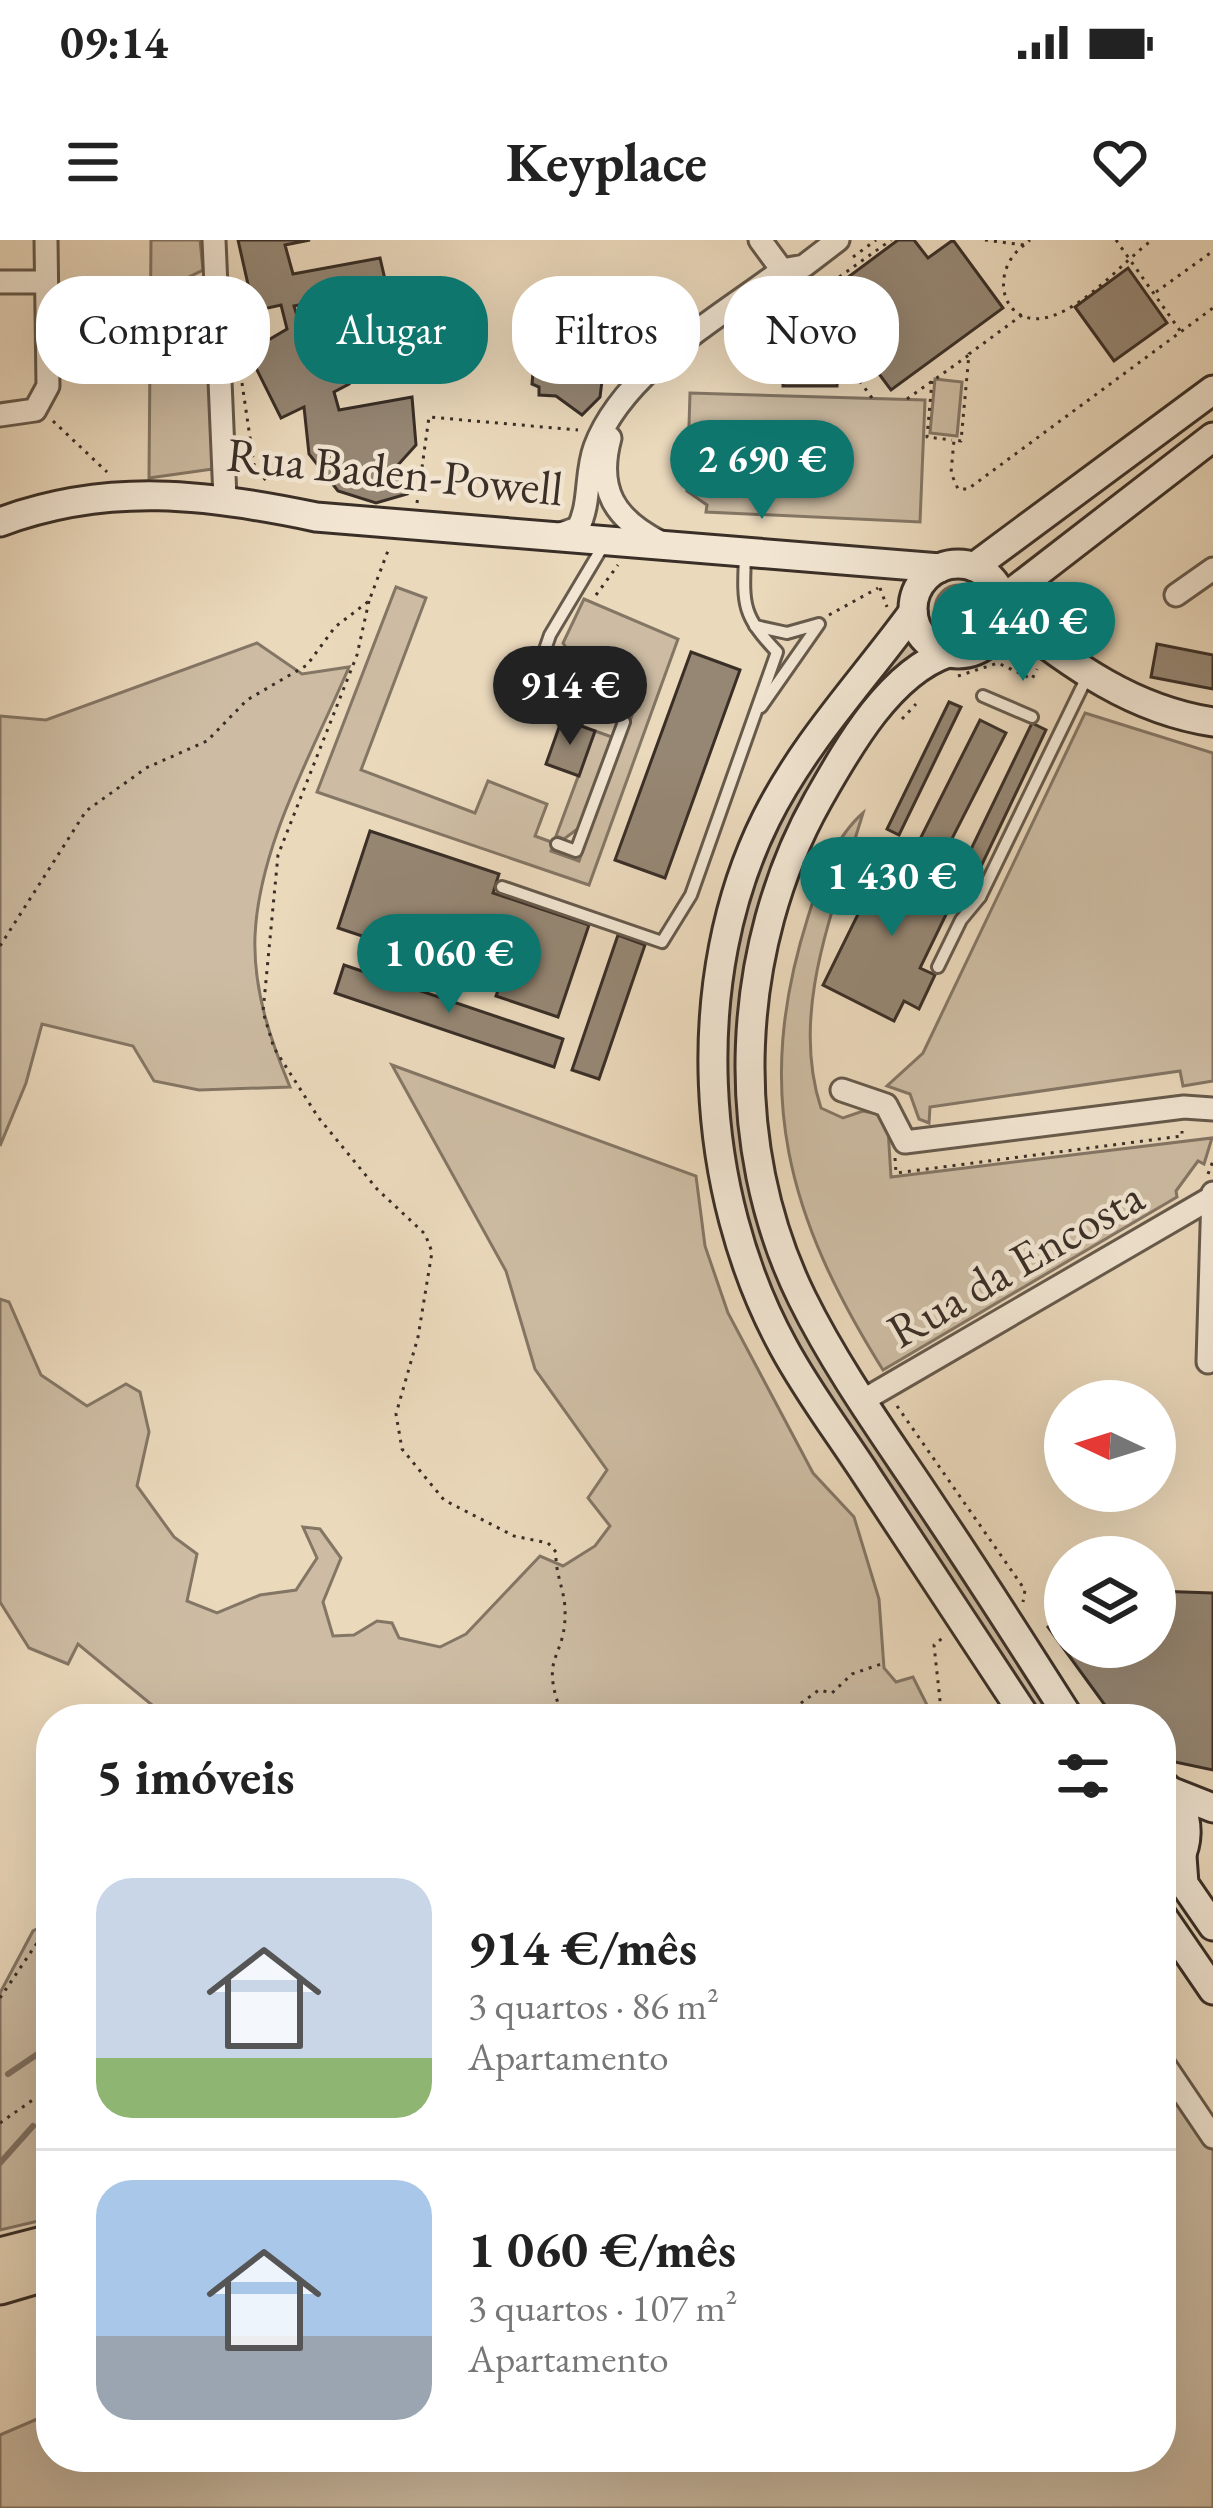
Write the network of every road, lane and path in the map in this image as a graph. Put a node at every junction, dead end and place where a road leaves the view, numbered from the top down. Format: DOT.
graph roads {
  1 [pos="46,240"];
  2 [pos="214,240"];
  3 [pos="760,240"];
  4 [pos="838,240"];
  5 [pos="891,240"];
  6 [pos="985,240"];
  7 [pos="1030,240"];
  8 [pos="1116,240"];
  9 [pos="1152,240"];
  10 [pos="1024,245"];
  11 [pos="1213,251"];
  12 [pos="1129,258"];
  13 [pos="782,270"];
  14 [pos="46,276"];
  15 [pos="0,282"];
  16 [pos="36,282"];
  17 [pos="1154,293"];
  18 [pos="1213,308"];
  19 [pos="1022,315"];
  20 [pos="1181,332"];
  21 [pos="969,354"];
  22 [pos="932,381"];
  23 [pos="48,384"];
  24 [pos="242,384"];
  25 [pos="1213,390"];
  26 [pos="872,398"];
  27 [pos="907,399"];
  28 [pos="245,406"];
  29 [pos="0,415"];
  30 [pos="616,415"];
  31 [pos="47,416"];
  32 [pos="240,423"];
  33 [pos="589,431"];
  34 [pos="1213,437"];
  35 [pos="954,440"];
  36 [pos="247,476"];
  37 [pos="118,482"];
  38 [pos="268,484"];
  39 [pos="282,493"];
  40 [pos="225,497"];
  41 [pos="416,509"];
  42 [pos="586,513"];
  43 [pos="0,522"];
  44 [pos="613,528"];
  45 [pos="558,535"];
  46 [pos="392,541"];
  47 [pos="745,552"];
  48 [pos="974,567"];
  49 [pos="940,568"];
  50 [pos="1213,568"];
  51 [pos="861,572"];
  52 [pos="880,587"];
  53 [pos="1176,595"];
  54 [pos="369,601"];
  55 [pos="1002,606"];
  56 [pos="905,608"];
  57 [pos="835,609"];
  58 [pos="752,626"];
  59 [pos="982,646"];
  60 [pos="948,665"];
  61 [pos="1036,670"];
  62 [pos="1079,671"];
  63 [pos="926,693"];
  64 [pos="983,695"];
  65 [pos="1032,717"];
  66 [pos="754,718"];
  67 [pos="1213,722"];
  68 [pos="894,727"];
  69 [pos="557,844"];
  70 [pos="951,882"];
  71 [pos="502,886"];
  72 [pos="980,897"];
  73 [pos="0,946"];
  74 [pos="938,968"];
  75 [pos="842,1090"];
  76 [pos="1213,1108"];
  77 [pos="1183,1122"];
  78 [pos="895,1156"];
  79 [pos="1212,1195"];
  80 [pos="1208,1362"];
  81 [pos="873,1394"];
  82 [pos="1022,1609"];
  83 [pos="950,1633"];
  84 [pos="884,1663"];
  85 [pos="558,1704"];
  86 [pos="797,1704"];
  87 [pos="940,1704"];
  88 [pos="1017,1704"];
  89 [pos="1074,1704"];
  90 [pos="1176,1792"];
  91 [pos="1213,1811"];
  92 [pos="1176,1816"];
  93 [pos="1185,1843"];
  94 [pos="1176,1858"];
  95 [pos="1213,1926"];
  96 [pos="1176,1936"];
  97 [pos="36,1948"];
  98 [pos="1213,1990"];
  99 [pos="0,1998"];
  100 [pos="1176,2082"];
  101 [pos="36,2098"];
  102 [pos="0,2123"];
  103 [pos="1213,2137"];
  104 [pos="36,2246"];
  105 [pos="0,2254"];
  106 [pos="36,2276"];
  107 [pos="0,2287"];
  1 -- 14 [label="street"];
  2 -- 40 [label="street"];
  3 -- 13 [label="street"];
  4 -- 13 [label="street"];
  5 -- 26 [label="path"];
  6 -- 10 [label="path"];
  7 -- 10 [label="path"];
  8 -- 12 [label="path"];
  9 -- 12 [label="path"];
  10 -- 19 [label="path"];
  11 -- 17 [label="path"];
  12 -- 17 [label="path"];
  12 -- 19 [label="path"];
  13 -- 30 [label="street"];
  15 -- 16 [label="street"];
  17 -- 20 [label="path"];
  18 -- 20 [label="path"];
  19 -- 21 [label="path"];
  20 -- 35 [label="path"];
  21 -- 22 [label="path"];
  21 -- 35 [label="path"];
  22 -- 27 [label="path"];
  22 -- 35 [label="path"];
  23 -- 29 [label="street"];
  24 -- 28 [label="path"];
  25 -- 48 [label="main road"];
  28 -- 32 [label="path"];
  28 -- 38 [label="path"];
  30 -- 42 [label="street"];
  30 -- 44 [label="street"];
  31 -- 37 [label="path"];
  33 -- 41 [label="path"];
  34 -- 55 [label="main road"];
  36 -- 39 [label="path"];
  40 -- 43 [label="main road, Rua Baden-Powell"];
  40 -- 45 [label="main road, Rua Baden-Powell"];
  42 -- 44 [label="street"];
  42 -- 45 [label="street"];
  44 -- 45 [label="main road, Rua Baden-Powell"];
  44 -- 47 [label="main road, Rua Baden-Powell"];
  44 -- 69 [label="lane"];
  46 -- 54 [label="path"];
  47 -- 51 [label="main road, Rua Baden-Powell"];
  47 -- 58 [label="lane"];
  48 -- 49 [label="main road"];
  48 -- 55 [label="main road"];
  49 -- 51 [label="main road, Rua Baden-Powell"];
  49 -- 56 [label="main road"];
  50 -- 53 [label="street"];
  51 -- 52 [label="path"];
  51 -- 56 [label="main road, Rua Baden-Powell"];
  52 -- 56 [label="path"];
  52 -- 57 [label="path"];
  54 -- 73 [label="path"];
  54 -- 85 [label="path"];
  55 -- 59 [label="main road"];
  55 -- 62 [label="main road"];
  56 -- 60 [label="main road"];
  56 -- 88 [label="main road"];
  58 -- 66 [label="lane"];
  58 -- 66 [label="lane"];
  59 -- 60 [label="main road"];
  59 -- 62 [label="main road"];
  60 -- 61 [label="path"];
  60 -- 81 [label="main road"];
  62 -- 67 [label="main road"];
  62 -- 72 [label="lane"];
  63 -- 68 [label="path"];
  64 -- 65 [label="lane"];
  66 -- 71 [label="lane"];
  70 -- 72 [label="lane"];
  72 -- 74 [label="lane"];
  75 -- 76 [label="street"];
  77 -- 78 [label="path"];
  79 -- 80 [label="street, Rua da Encosta"];
  79 -- 81 [label="street, Rua da Encosta"];
  81 -- 82 [label="path"];
  81 -- 89 [label="main road"];
  83 -- 87 [label="path"];
  84 -- 86 [label="path"];
  90 -- 91 [label="main road"];
  91 -- 93 [label="main road"];
  92 -- 93 [label="main road"];
  93 -- 94 [label="main road"];
  93 -- 95 [label="main road"];
  96 -- 98 [label="main road"];
  97 -- 99 [label="path"];
  100 -- 103 [label="street"];
  101 -- 102 [label="path"];
  104 -- 105 [label="main road"];
  106 -- 107 [label="main road"];
}
